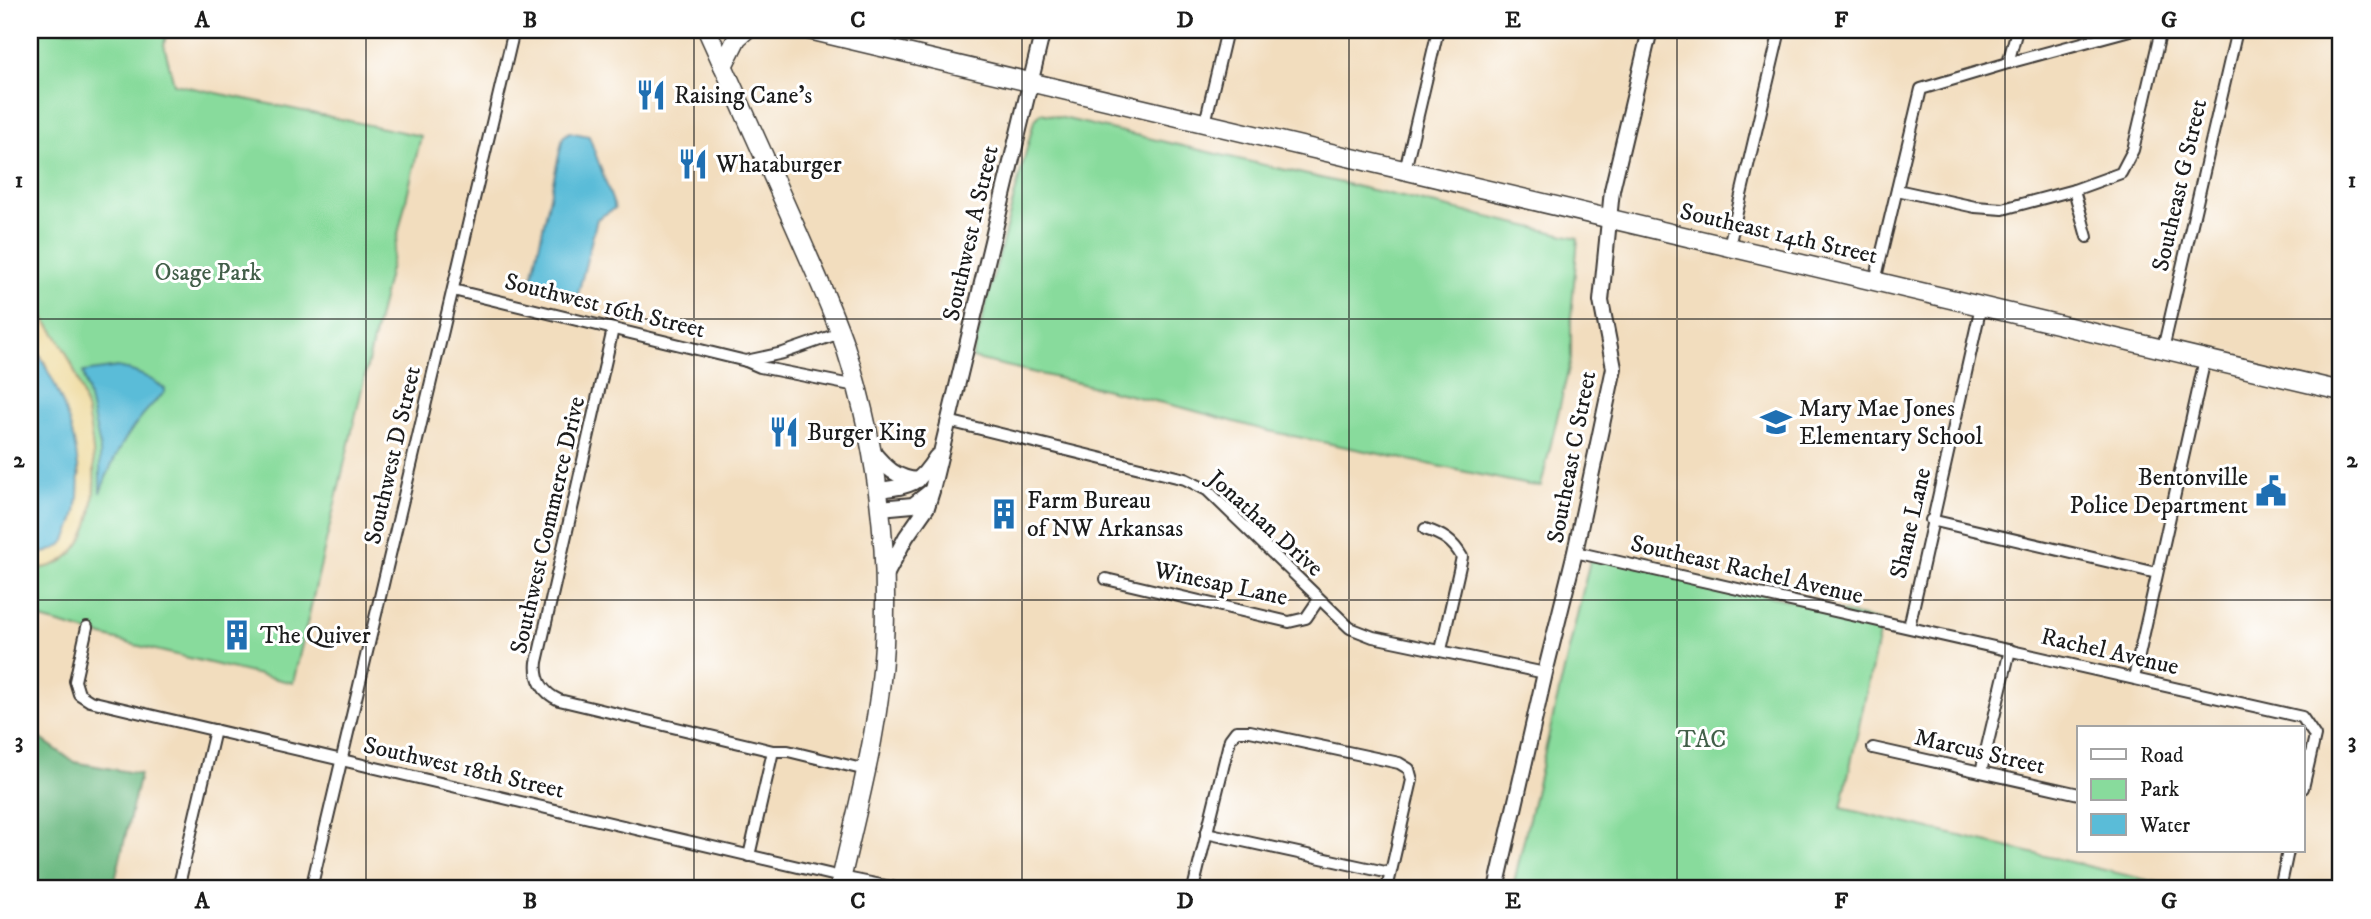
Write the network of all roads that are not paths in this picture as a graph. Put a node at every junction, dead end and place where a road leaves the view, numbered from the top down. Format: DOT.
graph roads {
  1 [pos="514,30"];
  2 [pos="707,30"];
  3 [pos="746,30"];
  4 [pos="809,30"];
  5 [pos="1043,30"];
  6 [pos="1227,30"];
  7 [pos="1438,30"];
  8 [pos="1650,30"];
  9 [pos="1780,30"];
  10 [pos="2017,30"];
  11 [pos="2130,30"];
  12 [pos="2161,30"];
  13 [pos="2237,30"];
  14 [pos="843,34"];
  15 [pos="2008,63"];
  16 [pos="723,66"];
  17 [pos="1029,81"];
  18 [pos="1205,123"];
  19 [pos="1405,170"];
  20 [pos="1897,190"];
  21 [pos="2074,190"];
  22 [pos="1610,218"];
  23 [pos="2087,237"];
  24 [pos="1729,246"];
  25 [pos="1875,281"];
  26 [pos="453,290"];
  27 [pos="1981,306"];
  28 [pos="613,329"];
  29 [pos="840,333"];
  30 [pos="2162,349"];
  31 [pos="2205,359"];
  32 [pos="746,361"];
  33 [pos="856,386"];
  34 [pos="2341,391"];
  35 [pos="948,421"];
  36 [pos="942,447"];
  37 [pos="871,450"];
  38 [pos="919,480"];
  39 [pos="932,489"];
  40 [pos="878,490"];
  41 [pos="880,508"];
  42 [pos="1931,520"];
  43 [pos="1425,529"];
  44 [pos="1575,552"];
  45 [pos="2157,573"];
  46 [pos="884,578"];
  47 [pos="1106,579"];
  48 [pos="1319,600"];
  49 [pos="87,627"];
  50 [pos="1909,627"];
  51 [pos="1441,650"];
  52 [pos="2010,650"];
  53 [pos="1545,673"];
  54 [pos="2134,678"];
  55 [pos="215,730"];
  56 [pos="1872,748"];
  57 [pos="774,751"];
  58 [pos="341,760"];
  59 [pos="866,770"];
  60 [pos="1981,772"];
  61 [pos="2304,784"];
  62 [pos="2077,794"];
  63 [pos="1206,833"];
  64 [pos="2288,852"];
  65 [pos="749,856"];
  66 [pos="1390,873"];
  67 [pos="840,883"];
  68 [pos="178,889"];
  69 [pos="311,889"];
  70 [pos="901,889"];
  71 [pos="1193,889"];
  72 [pos="1387,889"];
  73 [pos="1496,889"];
  74 [pos="2280,889"];
  1 -- 26 [label="street, Southwest D Street"];
  2 -- 16 [label="main road"];
  3 -- 16 [label="main road"];
  4 -- 14 [label="main road, Southeast 14th Street"];
  5 -- 17 [label="street, Southwest A Street"];
  6 -- 18 [label="street"];
  7 -- 19 [label="street"];
  8 -- 22 [label="street, Southeast C Street"];
  9 -- 24 [label="street"];
  10 -- 15 [label="street"];
  11 -- 15 [label="street"];
  12 -- 21 [label="street"];
  13 -- 30 [label="street, Southeast G Street"];
  14 -- 17 [label="main road, Southeast 14th Street"];
  15 -- 20 [label="street"];
  16 -- 29 [label="main road"];
  17 -- 18 [label="main road, Southeast 14th Street"];
  17 -- 35 [label="street, Southwest A Street"];
  18 -- 19 [label="main road, Southeast 14th Street"];
  19 -- 22 [label="main road, Southeast 14th Street"];
  20 -- 21 [label="street"];
  20 -- 25 [label="street"];
  21 -- 23 [label="street"];
  22 -- 24 [label="main road, Southeast 14th Street"];
  22 -- 44 [label="street, Southeast C Street"];
  24 -- 25 [label="main road, Southeast 14th Street"];
  25 -- 27 [label="main road, Southeast 14th Street"];
  26 -- 28 [label="street, Southwest 16th Street"];
  26 -- 58 [label="street, Southwest D Street"];
  27 -- 30 [label="main road, Southeast 14th Street"];
  27 -- 42 [label="street, Shane Lane"];
  28 -- 32 [label="street, Southwest 16th Street"];
  28 -- 57 [label="street, Southwest Commerce Drive"];
  29 -- 32 [label="street, Southwest 16th Street"];
  29 -- 33 [label="main road"];
  30 -- 31 [label="main road, Southeast 14th Street"];
  31 -- 34 [label="main road, Southeast 14th Street"];
  31 -- 45 [label="street"];
  32 -- 33 [label="street, Southwest 16th Street"];
  33 -- 37 [label="main road"];
  35 -- 36 [label="street, Southwest A Street"];
  35 -- 48 [label="street, Jonathan Drive"];
  36 -- 38 [label="street, Southwest A Street"];
  36 -- 39 [label="street, Southwest A Street"];
  37 -- 38 [label="street"];
  37 -- 40 [label="main road"];
  38 -- 40 [label="street"];
  39 -- 41 [label="street"];
  39 -- 46 [label="street, Southwest A Street"];
  40 -- 41 [label="main road"];
  41 -- 46 [label="main road"];
  42 -- 45 [label="street"];
  42 -- 50 [label="street, Shane Lane"];
  43 -- 51 [label="street"];
  44 -- 50 [label="street, Southeast Rachel Avenue"];
  44 -- 53 [label="street, Southeast C Street"];
  45 -- 54 [label="street"];
  46 -- 59 [label="main road"];
  47 -- 48 [label="street, Winesap Lane"];
  48 -- 51 [label="street, Jonathan Drive"];
  49 -- 55 [label="street, Southwest 18th Street"];
  50 -- 52 [label="street, Rachel Avenue"];
  51 -- 53 [label="street, Jonathan Drive"];
  52 -- 54 [label="street, Rachel Avenue"];
  52 -- 60 [label="street"];
  53 -- 73 [label="street, Southeast C Street"];
  54 -- 61 [label="street, Rachel Avenue"];
  55 -- 58 [label="street, Southwest 18th Street"];
  55 -- 68 [label="street"];
  56 -- 60 [label="street, Marcus Street"];
  57 -- 59 [label="street, Southwest Commerce Drive"];
  57 -- 65 [label="street"];
  58 -- 65 [label="street, Southwest 18th Street"];
  58 -- 69 [label="street, Southwest D Street"];
  59 -- 67 [label="main road"];
  60 -- 62 [label="street, Marcus Street"];
  63 -- 66 [label="street"];
  63 -- 66 [label="street"];
  63 -- 71 [label="street"];
  64 -- 74 [label="street"];
  65 -- 67 [label="street, Southwest 18th Street"];
  66 -- 72 [label="street"];
  67 -- 70 [label="street, Southwest 18th Street"];
}
